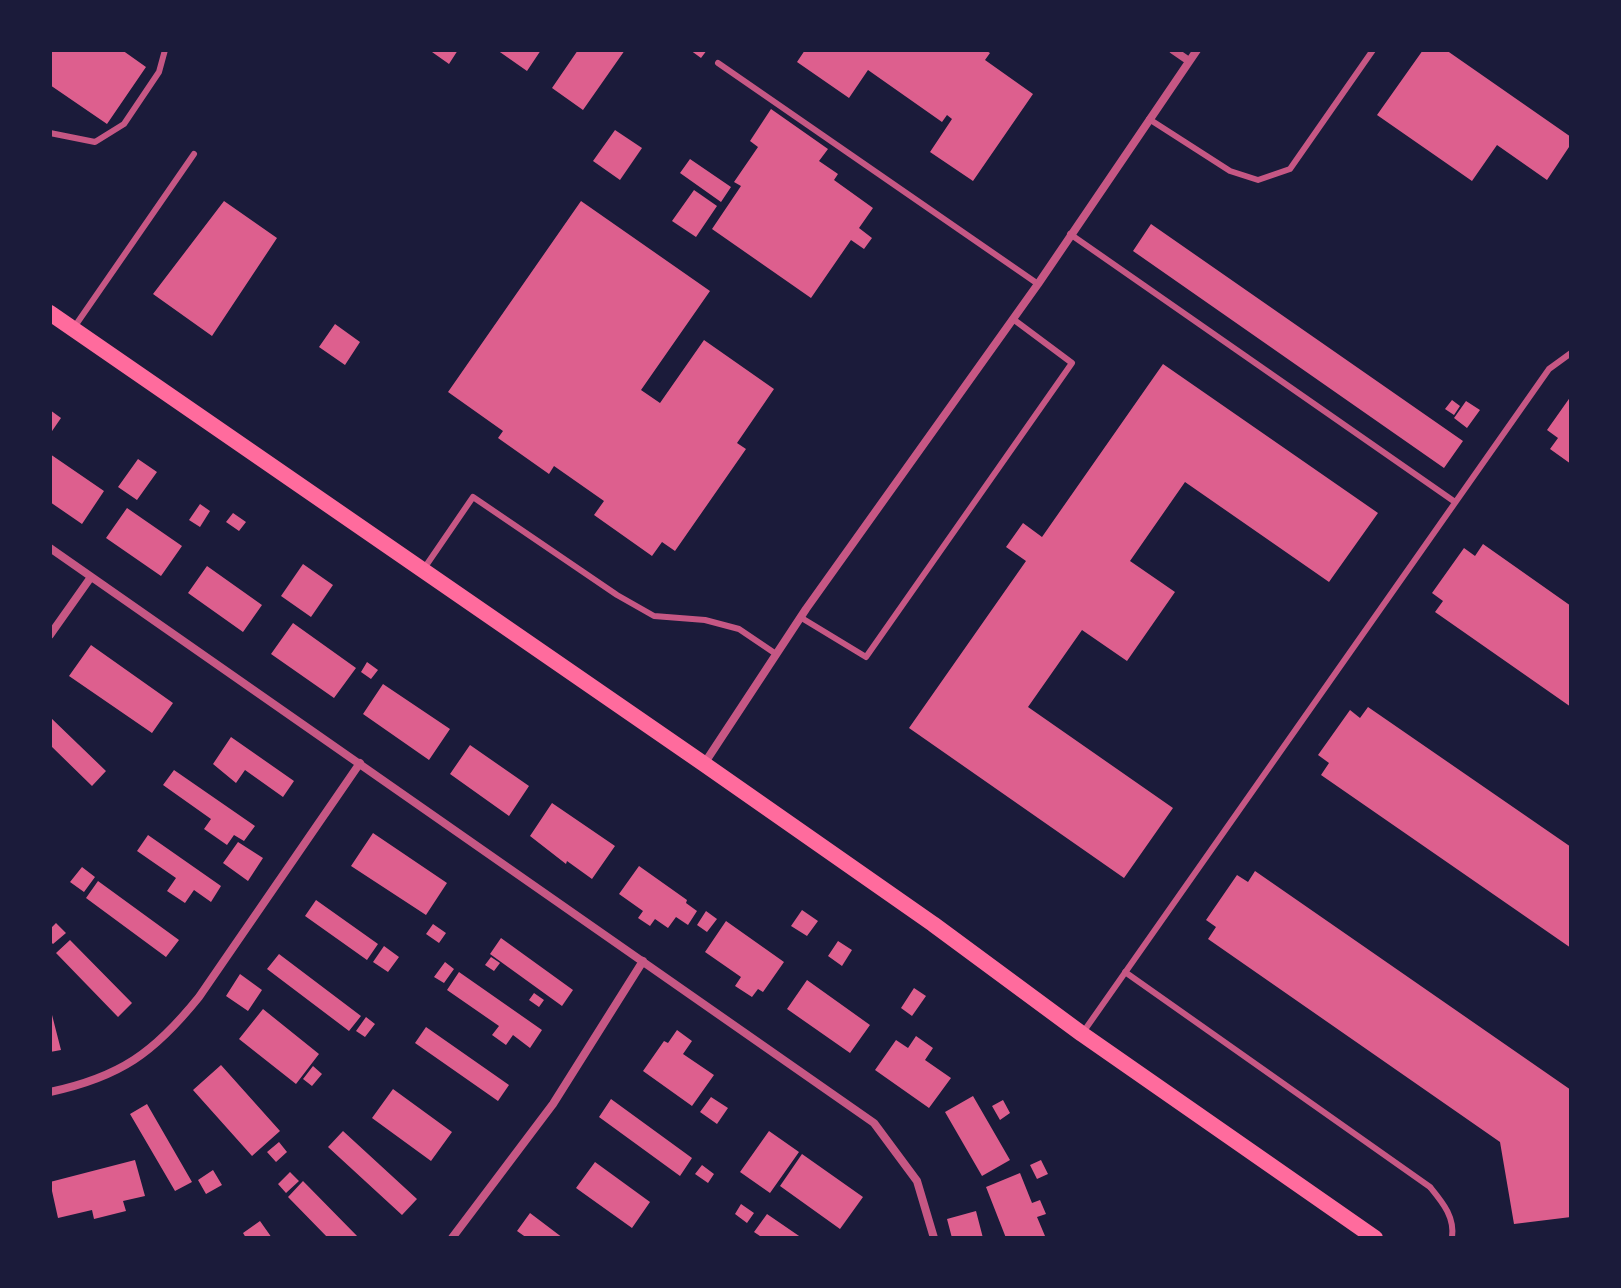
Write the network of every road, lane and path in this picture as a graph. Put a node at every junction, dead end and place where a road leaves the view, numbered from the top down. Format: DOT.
graph roads {
  1 [pos="165,50"];
  2 [pos="1173,50"];
  3 [pos="1197,50"];
  4 [pos="1373,50"];
  5 [pos="1189,61"];
  6 [pos="718,63"];
  7 [pos="1149,119"];
  8 [pos="50,133"];
  9 [pos="194,154"];
  10 [pos="1070,234"];
  11 [pos="1038,284"];
  12 [pos="50,313"];
  13 [pos="1013,319"];
  14 [pos="73,329"];
  15 [pos="1571,353"];
  16 [pos="1455,502"];
  17 [pos="50,548"];
  18 [pos="422,571"];
  19 [pos="91,577"];
  20 [pos="800,617"];
  21 [pos="50,635"];
  22 [pos="776,654"];
  23 [pos="360,763"];
  24 [pos="704,764"];
  25 [pos="643,961"];
  26 [pos="1125,972"];
  27 [pos="1082,1034"];
  28 [pos="50,1092"];
  29 [pos="452,1238"];
  30 [pos="934,1238"];
  31 [pos="1375,1238"];
  32 [pos="1452,1238"];
  1 -- 8 [label="lane"];
  2 -- 5 [label="street"];
  3 -- 5 [label="street"];
  4 -- 7 [label="lane"];
  5 -- 7 [label="street"];
  6 -- 11 [label="lane"];
  7 -- 10 [label="street"];
  9 -- 14 [label="lane"];
  10 -- 11 [label="street"];
  10 -- 16 [label="lane"];
  11 -- 13 [label="street"];
  12 -- 14 [label="main road"];
  13 -- 20 [label="street"];
  13 -- 20 [label="lane"];
  14 -- 18 [label="main road"];
  15 -- 16 [label="lane"];
  16 -- 26 [label="lane"];
  17 -- 19 [label="street"];
  18 -- 22 [label="lane"];
  18 -- 24 [label="main road"];
  19 -- 21 [label="street"];
  19 -- 23 [label="street"];
  20 -- 22 [label="street"];
  22 -- 24 [label="street"];
  23 -- 25 [label="street"];
  23 -- 28 [label="street"];
  24 -- 27 [label="main road"];
  25 -- 29 [label="street"];
  25 -- 30 [label="street"];
  26 -- 27 [label="lane"];
  26 -- 32 [label="lane"];
  27 -- 31 [label="main road"];
}
